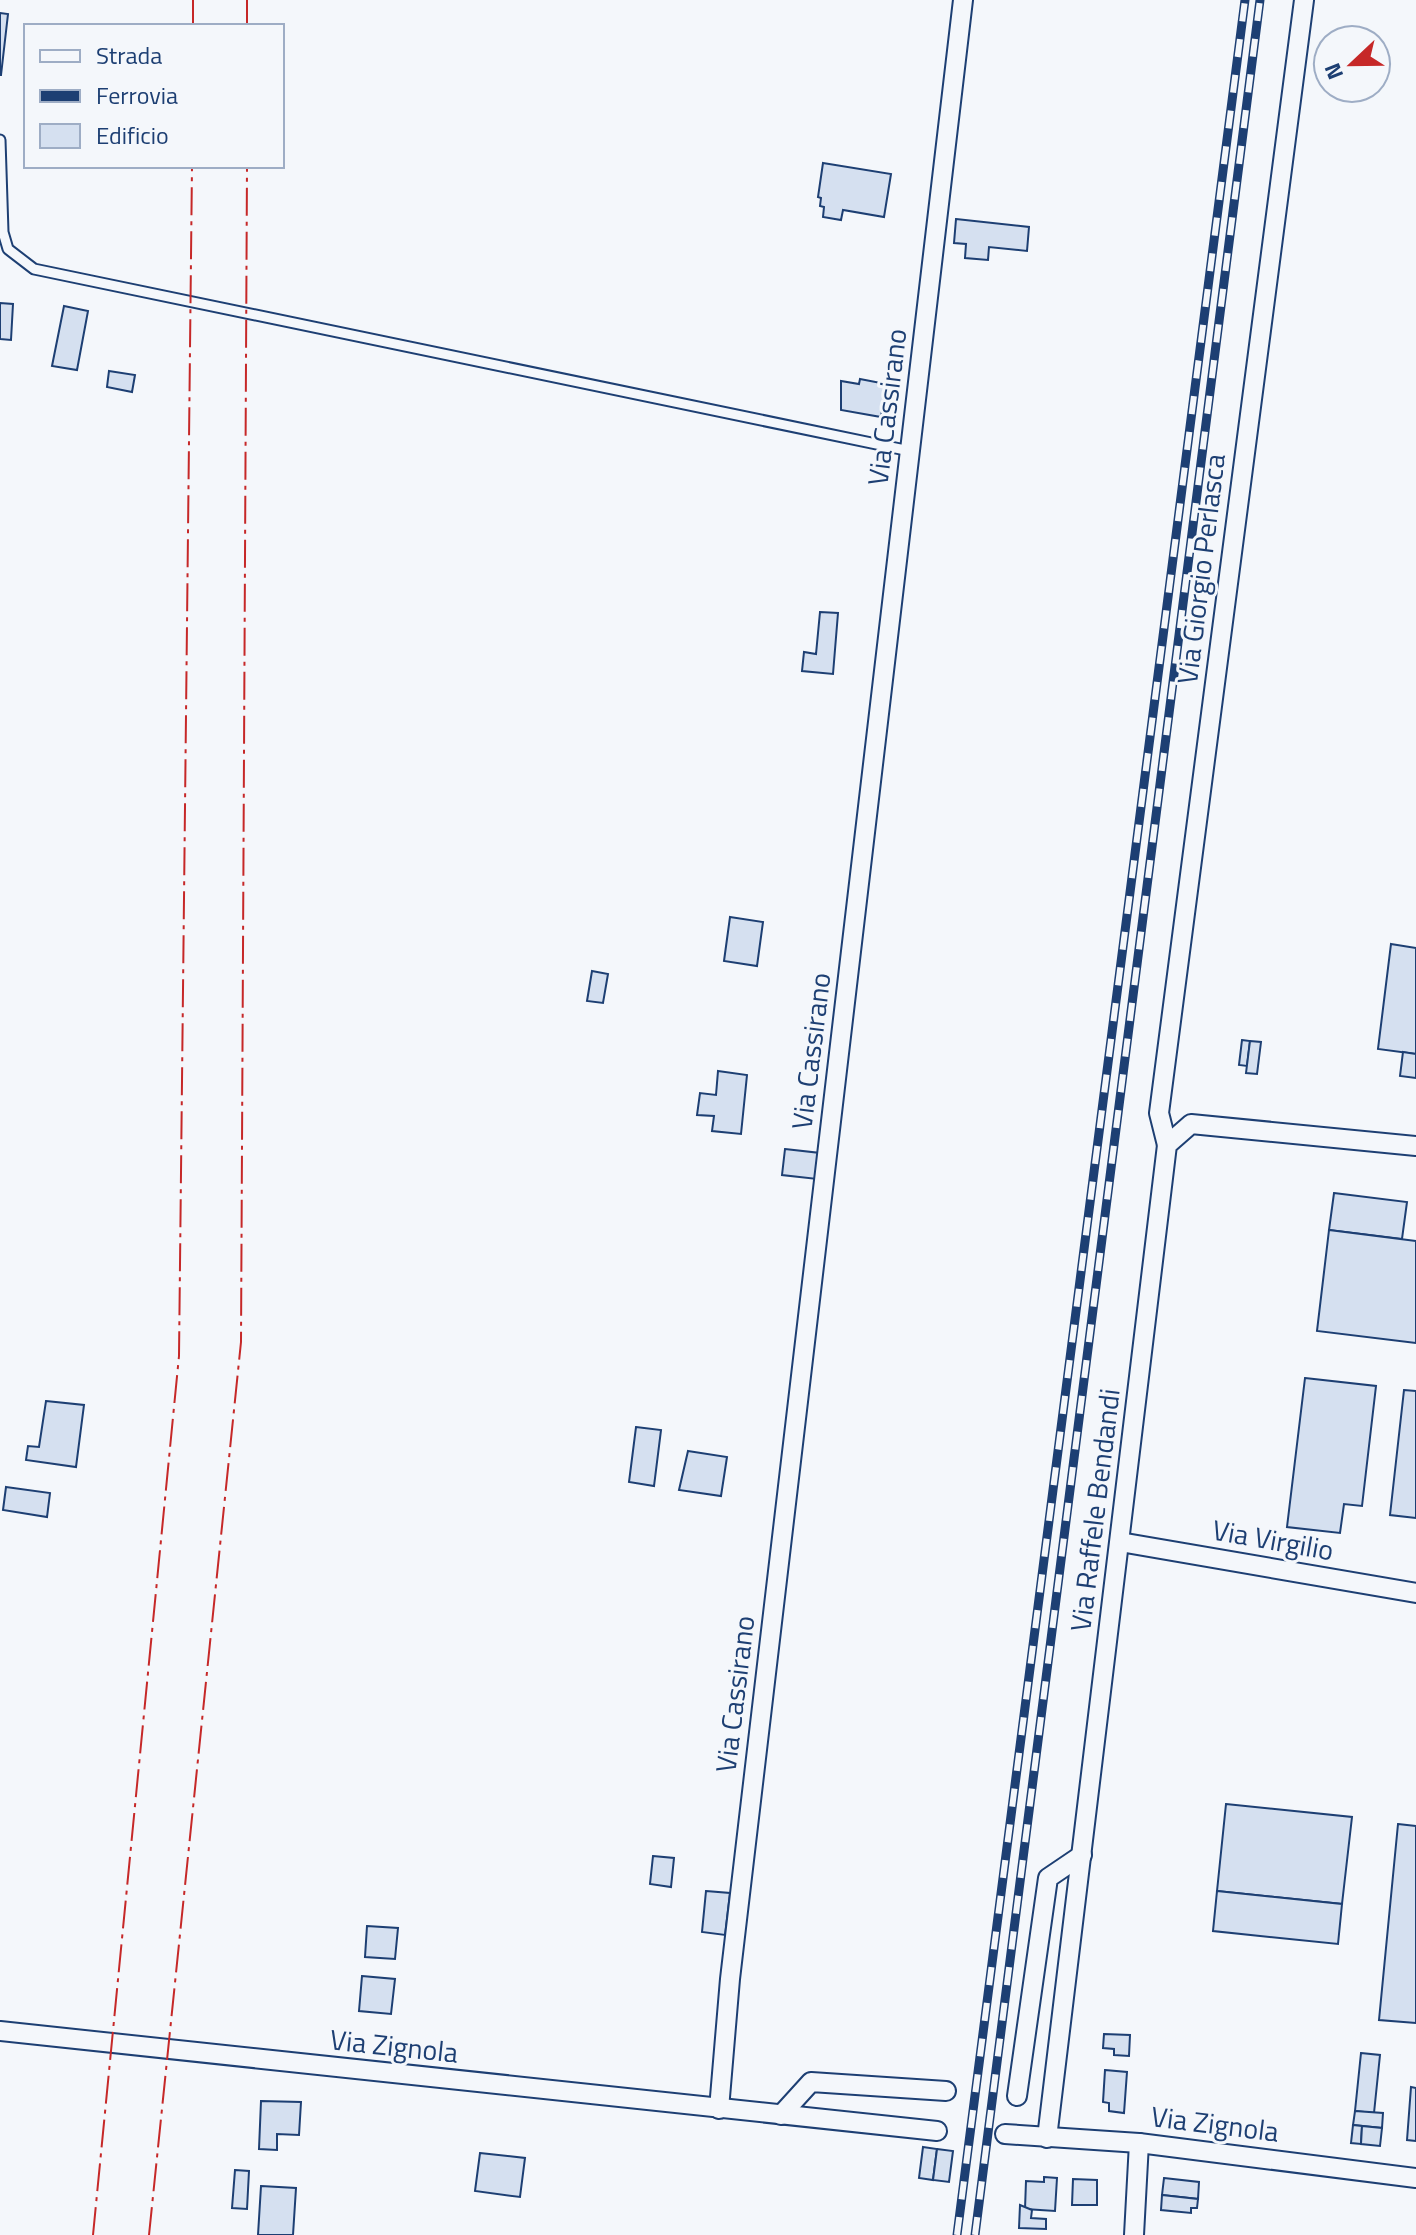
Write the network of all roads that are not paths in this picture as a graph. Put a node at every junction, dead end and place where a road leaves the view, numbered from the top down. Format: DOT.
graph roads {
  1 [pos="963,0"];
  2 [pos="1304,0"];
  3 [pos="0,140"];
  4 [pos="910,451"];
  5 [pos="1167,1145"];
  6 [pos="1416,1146"];
  7 [pos="1120,1542"];
  8 [pos="1416,1593"];
  9 [pos="1082,1855"];
  10 [pos="0,2031"];
  11 [pos="946,2091"];
  12 [pos="1017,2096"];
  13 [pos="719,2109"];
  14 [pos="781,2115"];
  15 [pos="937,2131"];
  16 [pos="1005,2134"];
  17 [pos="1047,2138"];
  18 [pos="1139,2143"];
  19 [pos="1416,2178"];
  20 [pos="1134,2235"];
  1 -- 4 [label="street, Via Cassirano"];
  2 -- 5 [label="street, Via Giorgio Perlasca"];
  3 -- 4 [label="lane"];
  4 -- 13 [label="street, Via Cassirano"];
  5 -- 6 [label="street"];
  5 -- 7 [label="street, Via Raffele Bendandi"];
  7 -- 8 [label="street, Via Virgilio"];
  7 -- 9 [label="street, Via Raffele Bendandi"];
  9 -- 12 [label="street"];
  9 -- 17 [label="street, Via Raffele Bendandi"];
  10 -- 13 [label="street, Via Zignola"];
  11 -- 14 [label="street"];
  13 -- 14 [label="street, Via Zignola"];
  14 -- 15 [label="street, Via Zignola"];
  16 -- 17 [label="street, Via Zignola"];
  17 -- 18 [label="street, Via Zignola"];
  18 -- 19 [label="street, Via Zignola"];
  18 -- 20 [label="street"];
}
